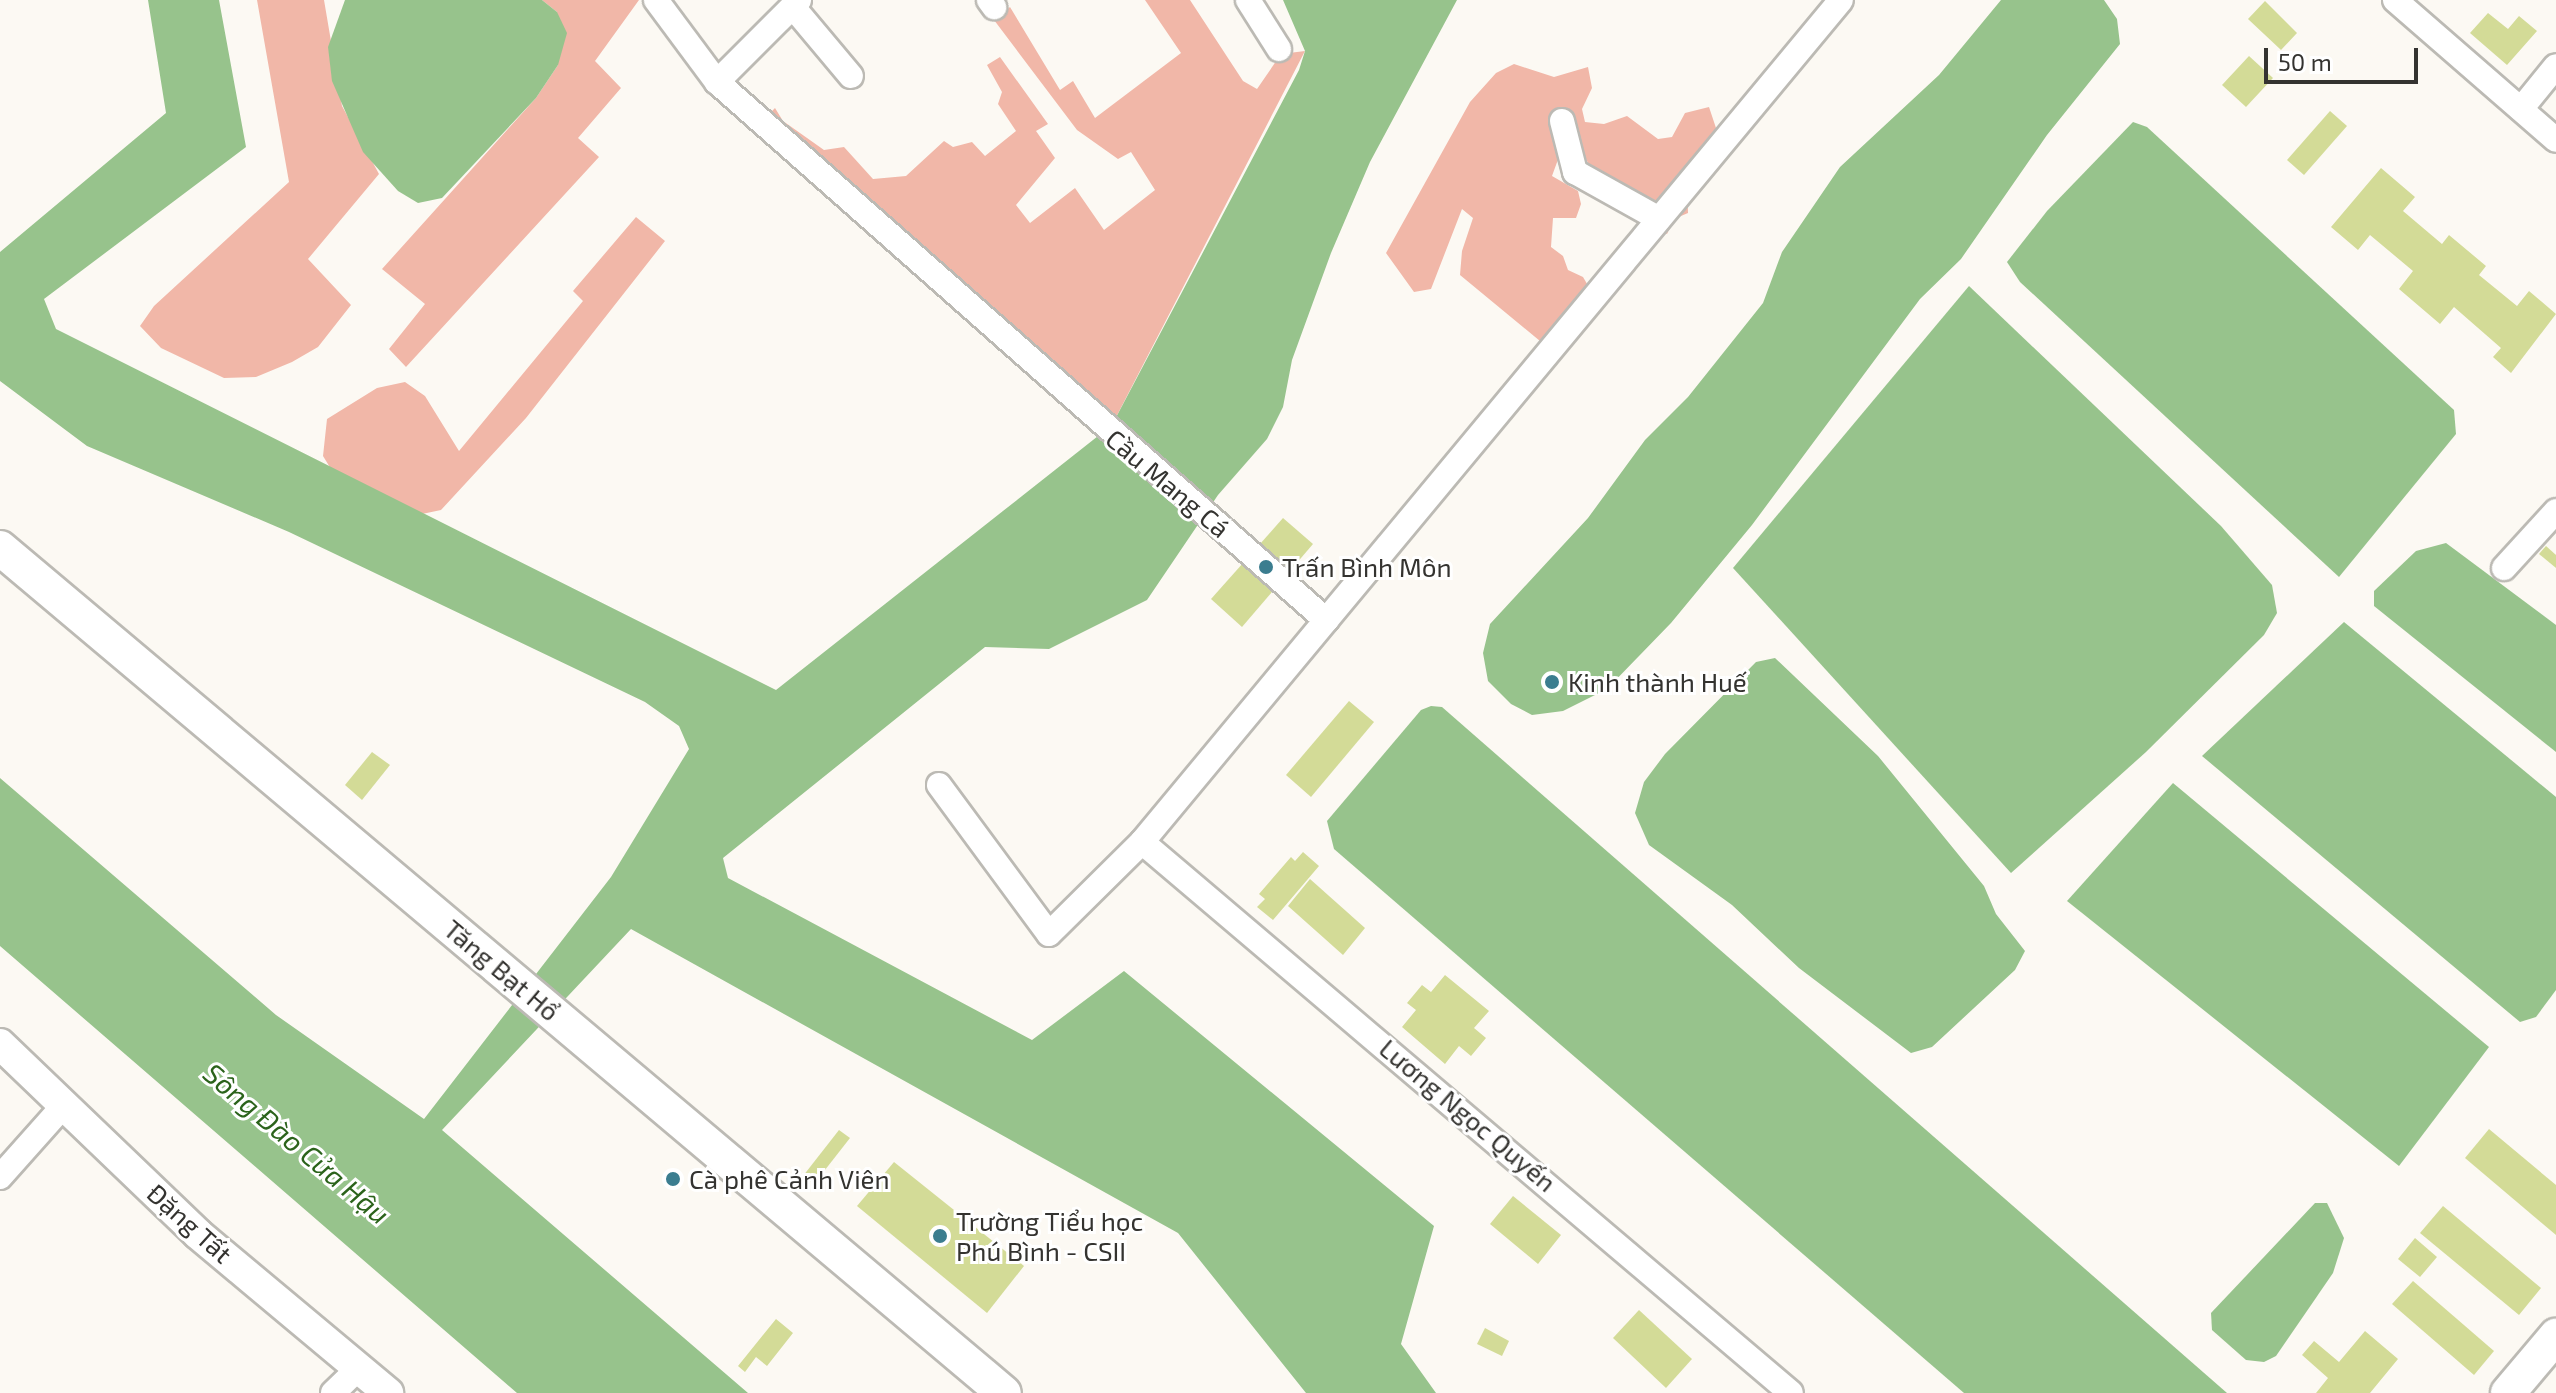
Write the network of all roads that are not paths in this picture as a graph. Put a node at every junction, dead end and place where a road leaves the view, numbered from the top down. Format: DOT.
graph roads {
  1 [pos="656,0"];
  2 [pos="1248,0"];
  3 [pos="1841,0"];
  4 [pos="2395,0"];
  5 [pos="796,3"];
  6 [pos="1279,49"];
  7 [pos="2556,66"];
  8 [pos="851,76"];
  9 [pos="717,82"];
  10 [pos="2521,109"];
  11 [pos="1562,121"];
  12 [pos="2556,140"];
  13 [pos="1659,219"];
  14 [pos="2556,511"];
  15 [pos="0,548"];
  16 [pos="2504,568"];
  17 [pos="1326,620"];
  18 [pos="939,785"];
  19 [pos="1142,842"];
  20 [pos="0,1044"];
  21 [pos="65,1104"];
  22 [pos="0,1177"];
  23 [pos="2556,1336"];
  24 [pos="359,1368"];
  25 [pos="333,1393"];
  26 [pos="388,1393"];
  27 [pos="1004,1393"];
  28 [pos="1791,1393"];
  29 [pos="2508,1393"];
  1 -- 9 [label="street, Cầu Mang Cá"];
  2 -- 6 [label="street"];
  3 -- 13 [label="street"];
  4 -- 10 [label="street"];
  5 -- 8 [label="street"];
  5 -- 9 [label="street"];
  7 -- 10 [label="street"];
  9 -- 17 [label="street, Cầu Mang Cá"];
  10 -- 12 [label="street"];
  11 -- 13 [label="street"];
  13 -- 17 [label="street"];
  14 -- 16 [label="street"];
  15 -- 27 [label="main road, Tăng Bạt Hổ"];
  17 -- 19 [label="street"];
  18 -- 19 [label="street"];
  19 -- 28 [label="street, Lương Ngọc Quyến"];
  20 -- 21 [label="street, Đặng Tất"];
  21 -- 22 [label="street"];
  21 -- 24 [label="street, Đặng Tất"];
  23 -- 29 [label="main road"];
  24 -- 25 [label="street"];
  24 -- 26 [label="street, Đặng Tất"];
}
